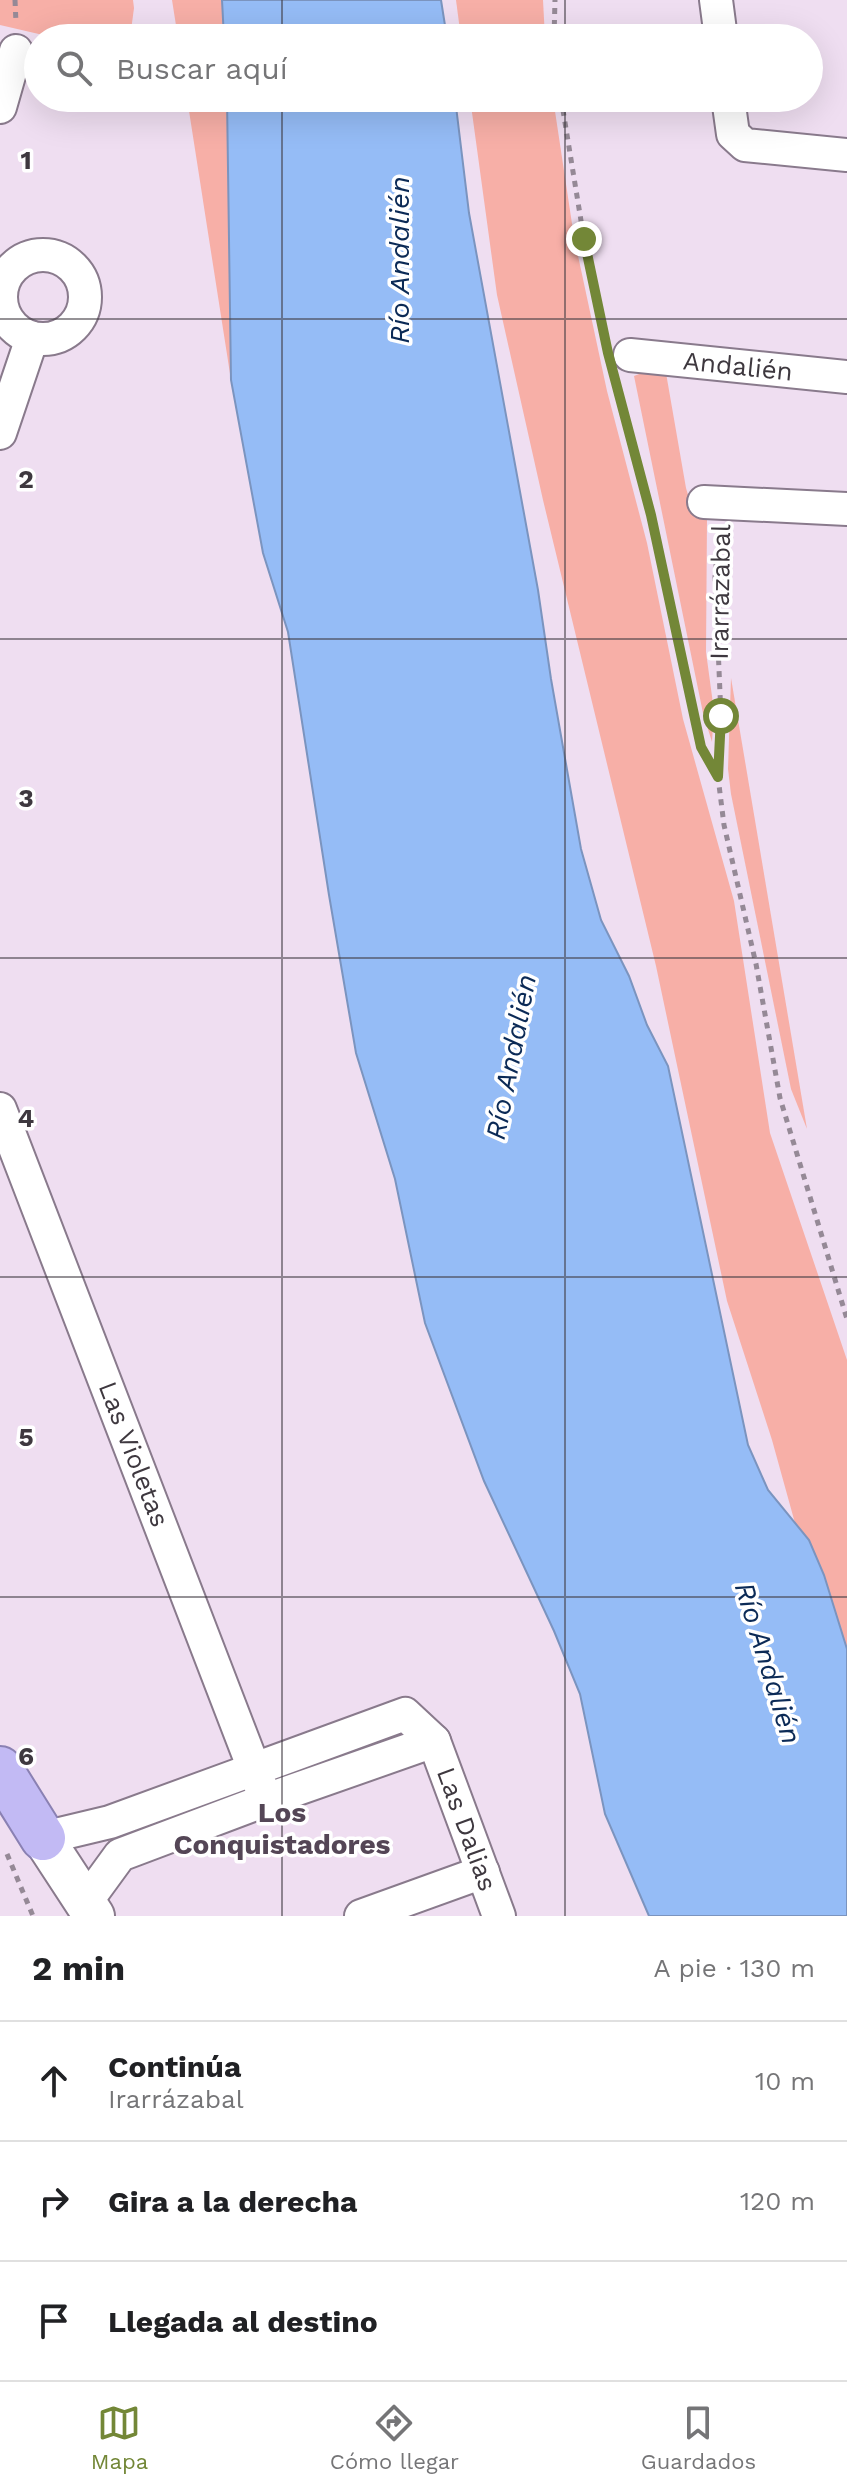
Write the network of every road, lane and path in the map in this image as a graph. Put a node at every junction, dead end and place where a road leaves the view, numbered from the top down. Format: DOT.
graph roads {
  1 [pos="555,0"];
  2 [pos="716,0"];
  3 [pos="554,24"];
  4 [pos="719,24"];
  5 [pos="16,51"];
  6 [pos="0,107"];
  7 [pos="563,112"];
  8 [pos="730,112"];
  9 [pos="847,155"];
  10 [pos="4,269"];
  11 [pos="20,330"];
  12 [pos="616,359"];
  13 [pos="847,377"];
  14 [pos="0,407"];
  15 [pos="0,433"];
  16 [pos="713,503"];
  17 [pos="847,509"];
  18 [pos="718,777"];
  19 [pos="0,1109"];
  20 [pos="847,1319"];
  21 [pos="434,1741"];
  22 [pos="255,1768"];
  23 [pos="0,1769"];
  24 [pos="266,1800"];
  25 [pos="23,1842"];
  26 [pos="483,1872"];
  27 [pos="89,1910"];
  28 [pos="33,1916"];
  29 [pos="361,1916"];
  30 [pos="499,1916"];
  1 -- 3 [label="path"];
  2 -- 4 [label="street"];
  5 -- 6 [label="street"];
  7 -- 12 [label="path"];
  8 -- 9 [label="street"];
  10 -- 11 [label="street"];
  10 -- 11 [label="street"];
  11 -- 14 [label="street"];
  11 -- 15 [label="street"];
  12 -- 13 [label="street, Andalién"];
  12 -- 18 [label="path"];
  16 -- 17 [label="street"];
  16 -- 18 [label="path, Irarrázabal"];
  18 -- 20 [label="path"];
  19 -- 22 [label="street, Las Violetas"];
  21 -- 22 [label="street"];
  21 -- 24 [label="street"];
  21 -- 26 [label="street, Las Dalias"];
  22 -- 24 [label="street, Las Violetas"];
  22 -- 25 [label="street"];
  23 -- 25 [label="highway"];
  24 -- 27 [label="street"];
  25 -- 27 [label="street"];
  25 -- 28 [label="path"];
  26 -- 29 [label="street"];
  26 -- 30 [label="street, Las Dalias"];
}
